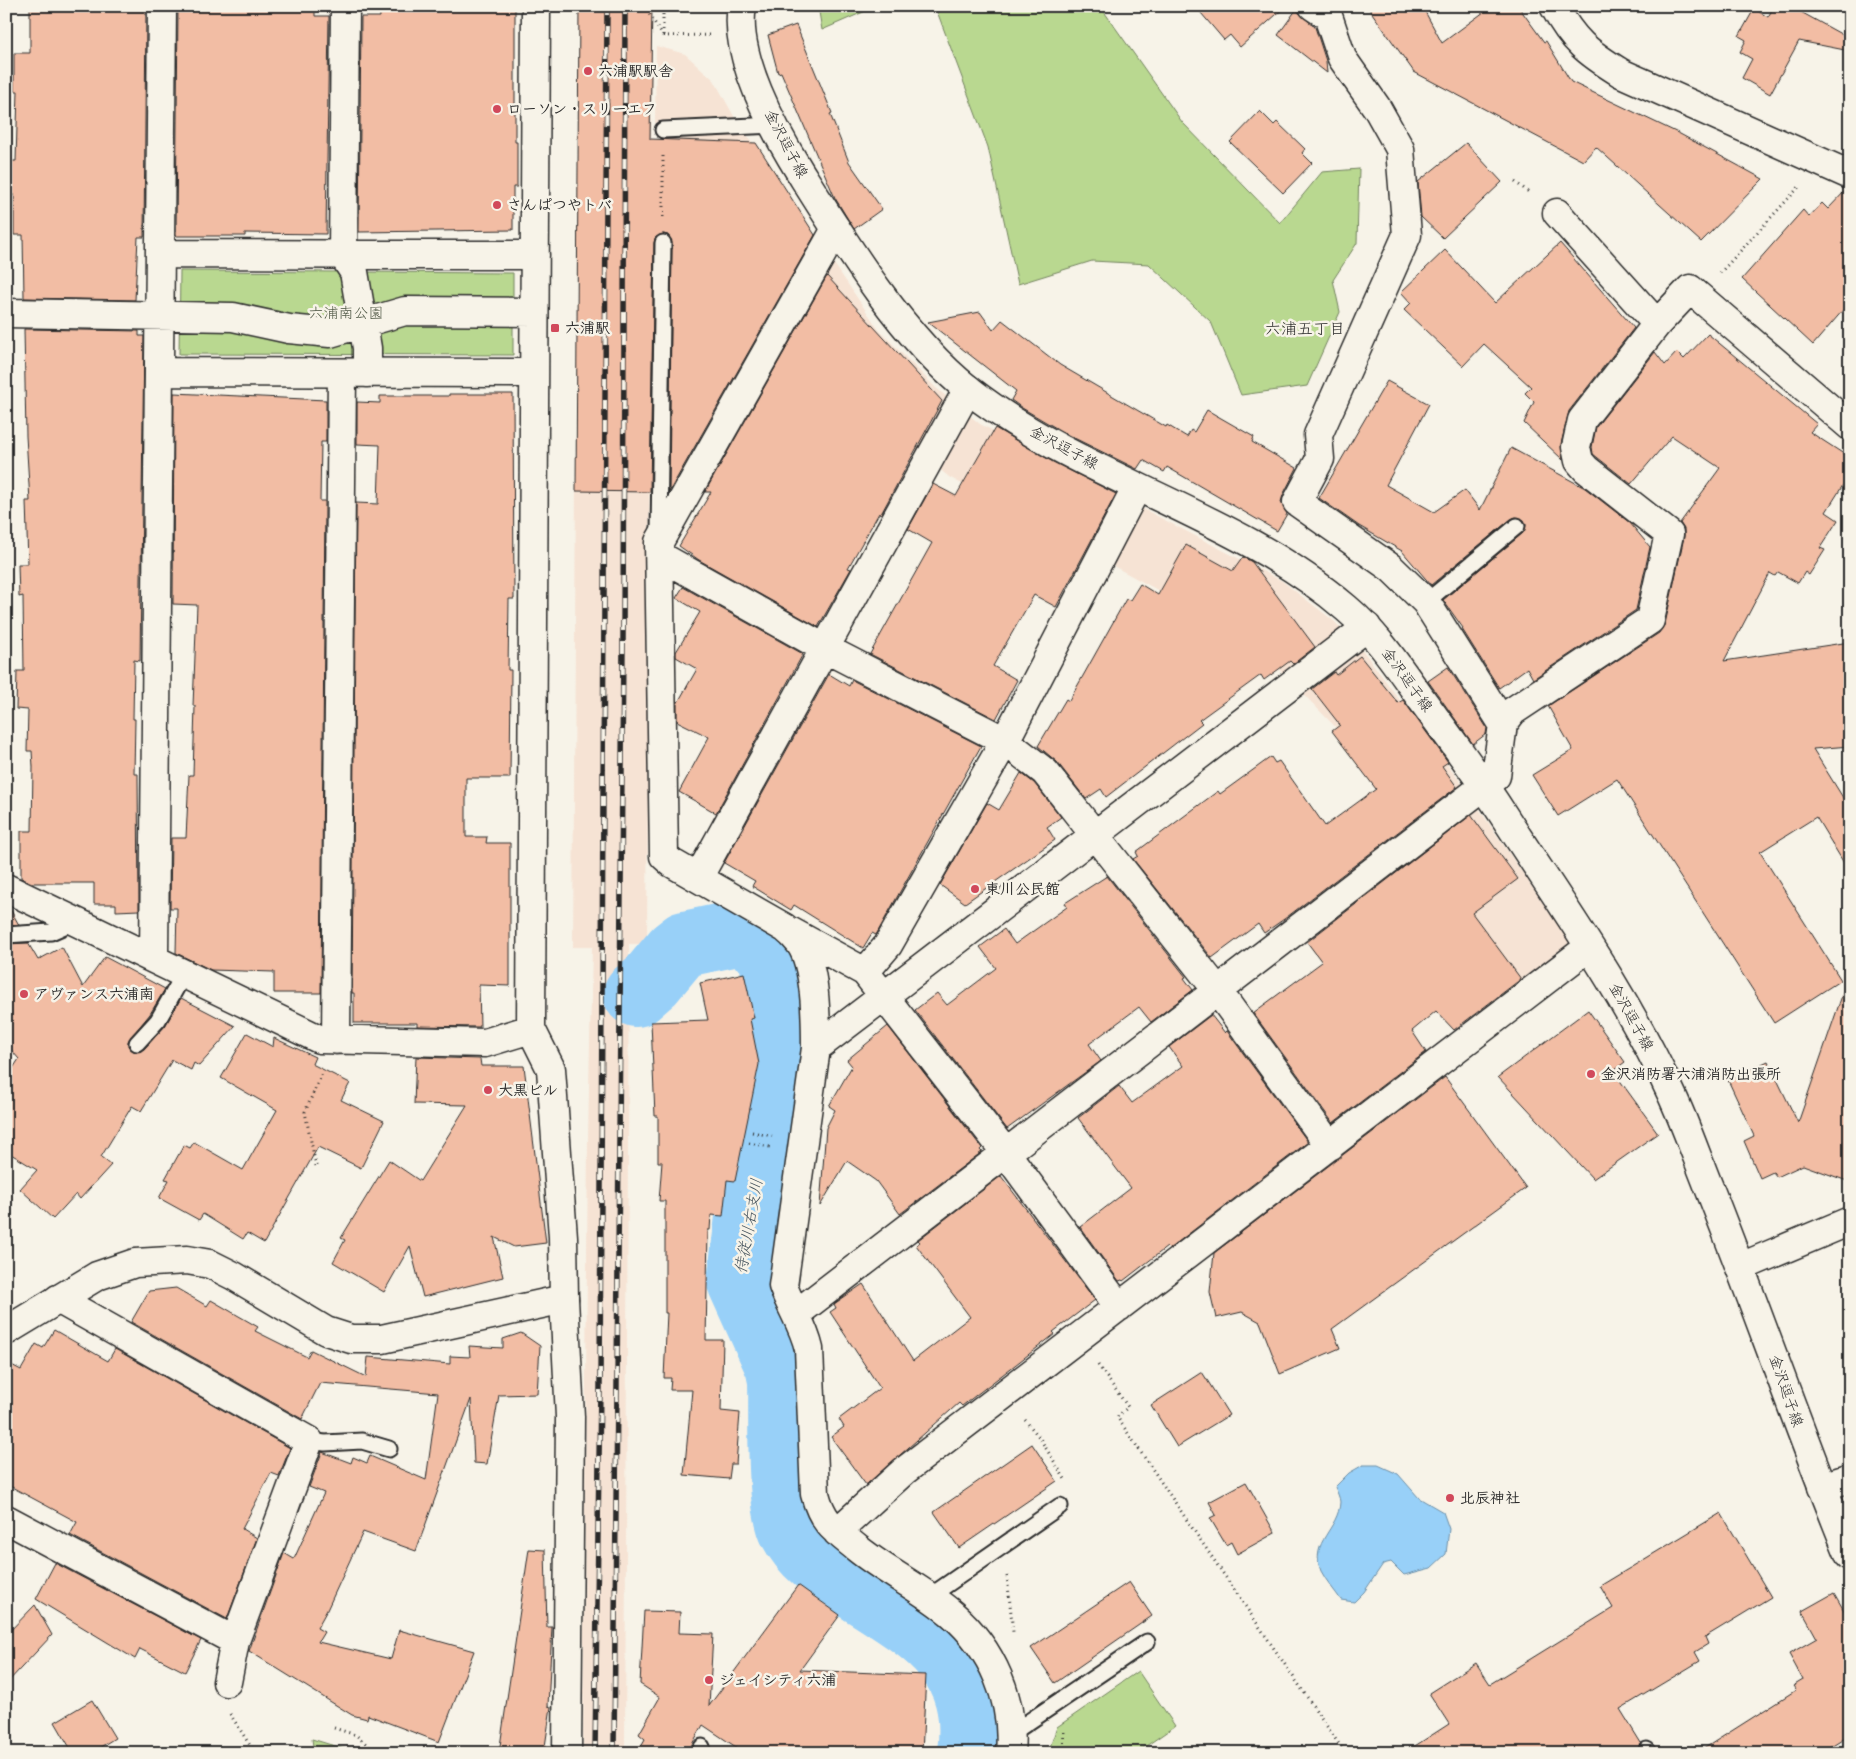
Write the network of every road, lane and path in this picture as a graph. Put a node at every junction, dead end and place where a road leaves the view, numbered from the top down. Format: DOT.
graph roads {
  1 [pos="162,6"];
  2 [pos="345,6"];
  3 [pos="536,6"];
  4 [pos="644,6"];
  5 [pos="663,6"];
  6 [pos="742,6"];
  7 [pos="1312,6"];
  8 [pos="1554,6"];
  9 [pos="740,34"];
  10 [pos="663,36"];
  11 [pos="773,125"];
  12 [pos="663,130"];
  13 [pos="1850,175"];
  14 [pos="1796,189"];
  15 [pos="1557,213"];
  16 [pos="836,229"];
  17 [pos="663,242"];
  18 [pos="160,254"];
  19 [pos="343,255"];
  20 [pos="534,255"];
  21 [pos="1717,276"];
  22 [pos="534,312"];
  23 [pos="6,313"];
  24 [pos="160,314"];
  25 [pos="362,324"];
  26 [pos="1657,324"];
  27 [pos="159,372"];
  28 [pos="354,373"];
  29 [pos="534,373"];
  30 [pos="968,389"];
  31 [pos="1850,426"];
  32 [pos="1137,486"];
  33 [pos="1518,526"];
  34 [pos="660,549"];
  35 [pos="1426,602"];
  36 [pos="1367,627"];
  37 [pos="826,649"];
  38 [pos="1503,724"];
  39 [pos="1005,741"];
  40 [pos="1484,786"];
  41 [pos="1095,833"];
  42 [pos="698,878"];
  43 [pos="6,888"];
  44 [pos="76,921"];
  45 [pos="785,928"];
  46 [pos="6,935"];
  47 [pos="1589,947"];
  48 [pos="154,959"];
  49 [pos="865,972"];
  50 [pos="184,974"];
  51 [pos="1216,990"];
  52 [pos="883,996"];
  53 [pos="530,1029"];
  54 [pos="336,1040"];
  55 [pos="137,1043"];
  56 [pos="816,1048"];
  57 [pos="752,1132"];
  58 [pos="774,1137"];
  59 [pos="749,1142"];
  60 [pos="1330,1146"];
  61 [pos="772,1148"];
  62 [pos="1006,1153"];
  63 [pos="316,1166"];
  64 [pos="1850,1221"];
  65 [pos="1741,1267"];
  66 [pos="58,1299"];
  67 [pos="564,1299"];
  68 [pos="1119,1307"];
  69 [pos="796,1314"];
  70 [pos="6,1331"];
  71 [pos="1079,1337"];
  72 [pos="1023,1418"];
  73 [pos="310,1441"];
  74 [pos="389,1449"];
  75 [pos="1850,1478"];
  76 [pos="1822,1487"];
  77 [pos="1060,1506"];
  78 [pos="6,1518"];
  79 [pos="837,1532"];
  80 [pos="1003,1546"];
  81 [pos="1850,1556"];
  82 [pos="929,1597"];
  83 [pos="1014,1640"];
  84 [pos="235,1641"];
  85 [pos="1147,1642"];
  86 [pos="227,1682"];
  87 [pos="227,1708"];
  88 [pos="334,1728"];
  89 [pos="1011,1743"];
  90 [pos="255,1753"];
  91 [pos="376,1753"];
  92 [pos="567,1753"];
  93 [pos="1345,1753"];
  1 -- 18 [label="street"];
  2 -- 19 [label="street"];
  3 -- 20 [label="street"];
  4 -- 10 [label="path"];
  5 -- 10 [label="path"];
  6 -- 9 [label="street, 金沢逗子線"];
  7 -- 35 [label="street"];
  8 -- 13 [label="street"];
  9 -- 10 [label="path"];
  9 -- 11 [label="street, 金沢逗子線"];
  11 -- 12 [label="lane"];
  11 -- 16 [label="street, 金沢逗子線"];
  12 -- 17 [label="path"];
  14 -- 21 [label="path"];
  15 -- 26 [label="street"];
  16 -- 30 [label="street, 金沢逗子線"];
  16 -- 34 [label="street"];
  17 -- 34 [label="lane"];
  18 -- 19 [label="street"];
  18 -- 24 [label="street"];
  19 -- 20 [label="street"];
  19 -- 25 [label="street"];
  20 -- 22 [label="street"];
  22 -- 25 [label="street"];
  22 -- 29 [label="street"];
  23 -- 24 [label="street"];
  24 -- 25 [label="street"];
  24 -- 27 [label="street"];
  25 -- 28 [label="street"];
  26 -- 31 [label="street"];
  26 -- 38 [label="street"];
  27 -- 28 [label="street"];
  27 -- 48 [label="street"];
  28 -- 29 [label="street"];
  28 -- 54 [label="street"];
  29 -- 53 [label="street"];
  30 -- 32 [label="street, 金沢逗子線"];
  30 -- 37 [label="street"];
  32 -- 36 [label="street, 金沢逗子線"];
  32 -- 39 [label="street"];
  33 -- 35 [label="lane"];
  34 -- 37 [label="street"];
  34 -- 42 [label="street"];
  35 -- 38 [label="street"];
  36 -- 40 [label="street, 金沢逗子線"];
  36 -- 41 [label="street"];
  37 -- 39 [label="street"];
  37 -- 42 [label="street"];
  38 -- 40 [label="street"];
  39 -- 41 [label="street"];
  39 -- 49 [label="street"];
  40 -- 47 [label="street, 金沢逗子線"];
  40 -- 51 [label="street"];
  41 -- 51 [label="street"];
  41 -- 52 [label="street"];
  42 -- 45 [label="street"];
  43 -- 44 [label="street"];
  44 -- 46 [label="lane"];
  44 -- 48 [label="street"];
  45 -- 49 [label="street"];
  45 -- 56 [label="street"];
  47 -- 60 [label="street"];
  47 -- 65 [label="street, 金沢逗子線"];
  48 -- 50 [label="street"];
  49 -- 52 [label="street"];
  50 -- 54 [label="street"];
  50 -- 55 [label="lane"];
  51 -- 60 [label="street"];
  51 -- 62 [label="street"];
  52 -- 56 [label="street"];
  52 -- 62 [label="street"];
  53 -- 54 [label="street"];
  53 -- 67 [label="street"];
  54 -- 63 [label="path"];
  56 -- 69 [label="street"];
  57 -- 58 [label="path"];
  59 -- 61 [label="path"];
  60 -- 68 [label="street"];
  62 -- 68 [label="street"];
  62 -- 69 [label="street"];
  64 -- 65 [label="street"];
  65 -- 76 [label="street, 金沢逗子線"];
  66 -- 67 [label="street"];
  66 -- 70 [label="street"];
  66 -- 73 [label="street"];
  67 -- 92 [label="street"];
  68 -- 71 [label="street"];
  69 -- 79 [label="street"];
  71 -- 79 [label="street"];
  71 -- 93 [label="path"];
  72 -- 77 [label="path"];
  73 -- 74 [label="lane"];
  73 -- 84 [label="street"];
  75 -- 76 [label="street"];
  76 -- 81 [label="street, 金沢逗子線"];
  77 -- 80 [label="lane"];
  78 -- 84 [label="street"];
  79 -- 82 [label="street"];
  80 -- 82 [label="lane"];
  80 -- 83 [label="path"];
  82 -- 89 [label="street"];
  84 -- 86 [label="street"];
  85 -- 89 [label="lane"];
  87 -- 90 [label="path"];
  88 -- 91 [label="path"];
}
